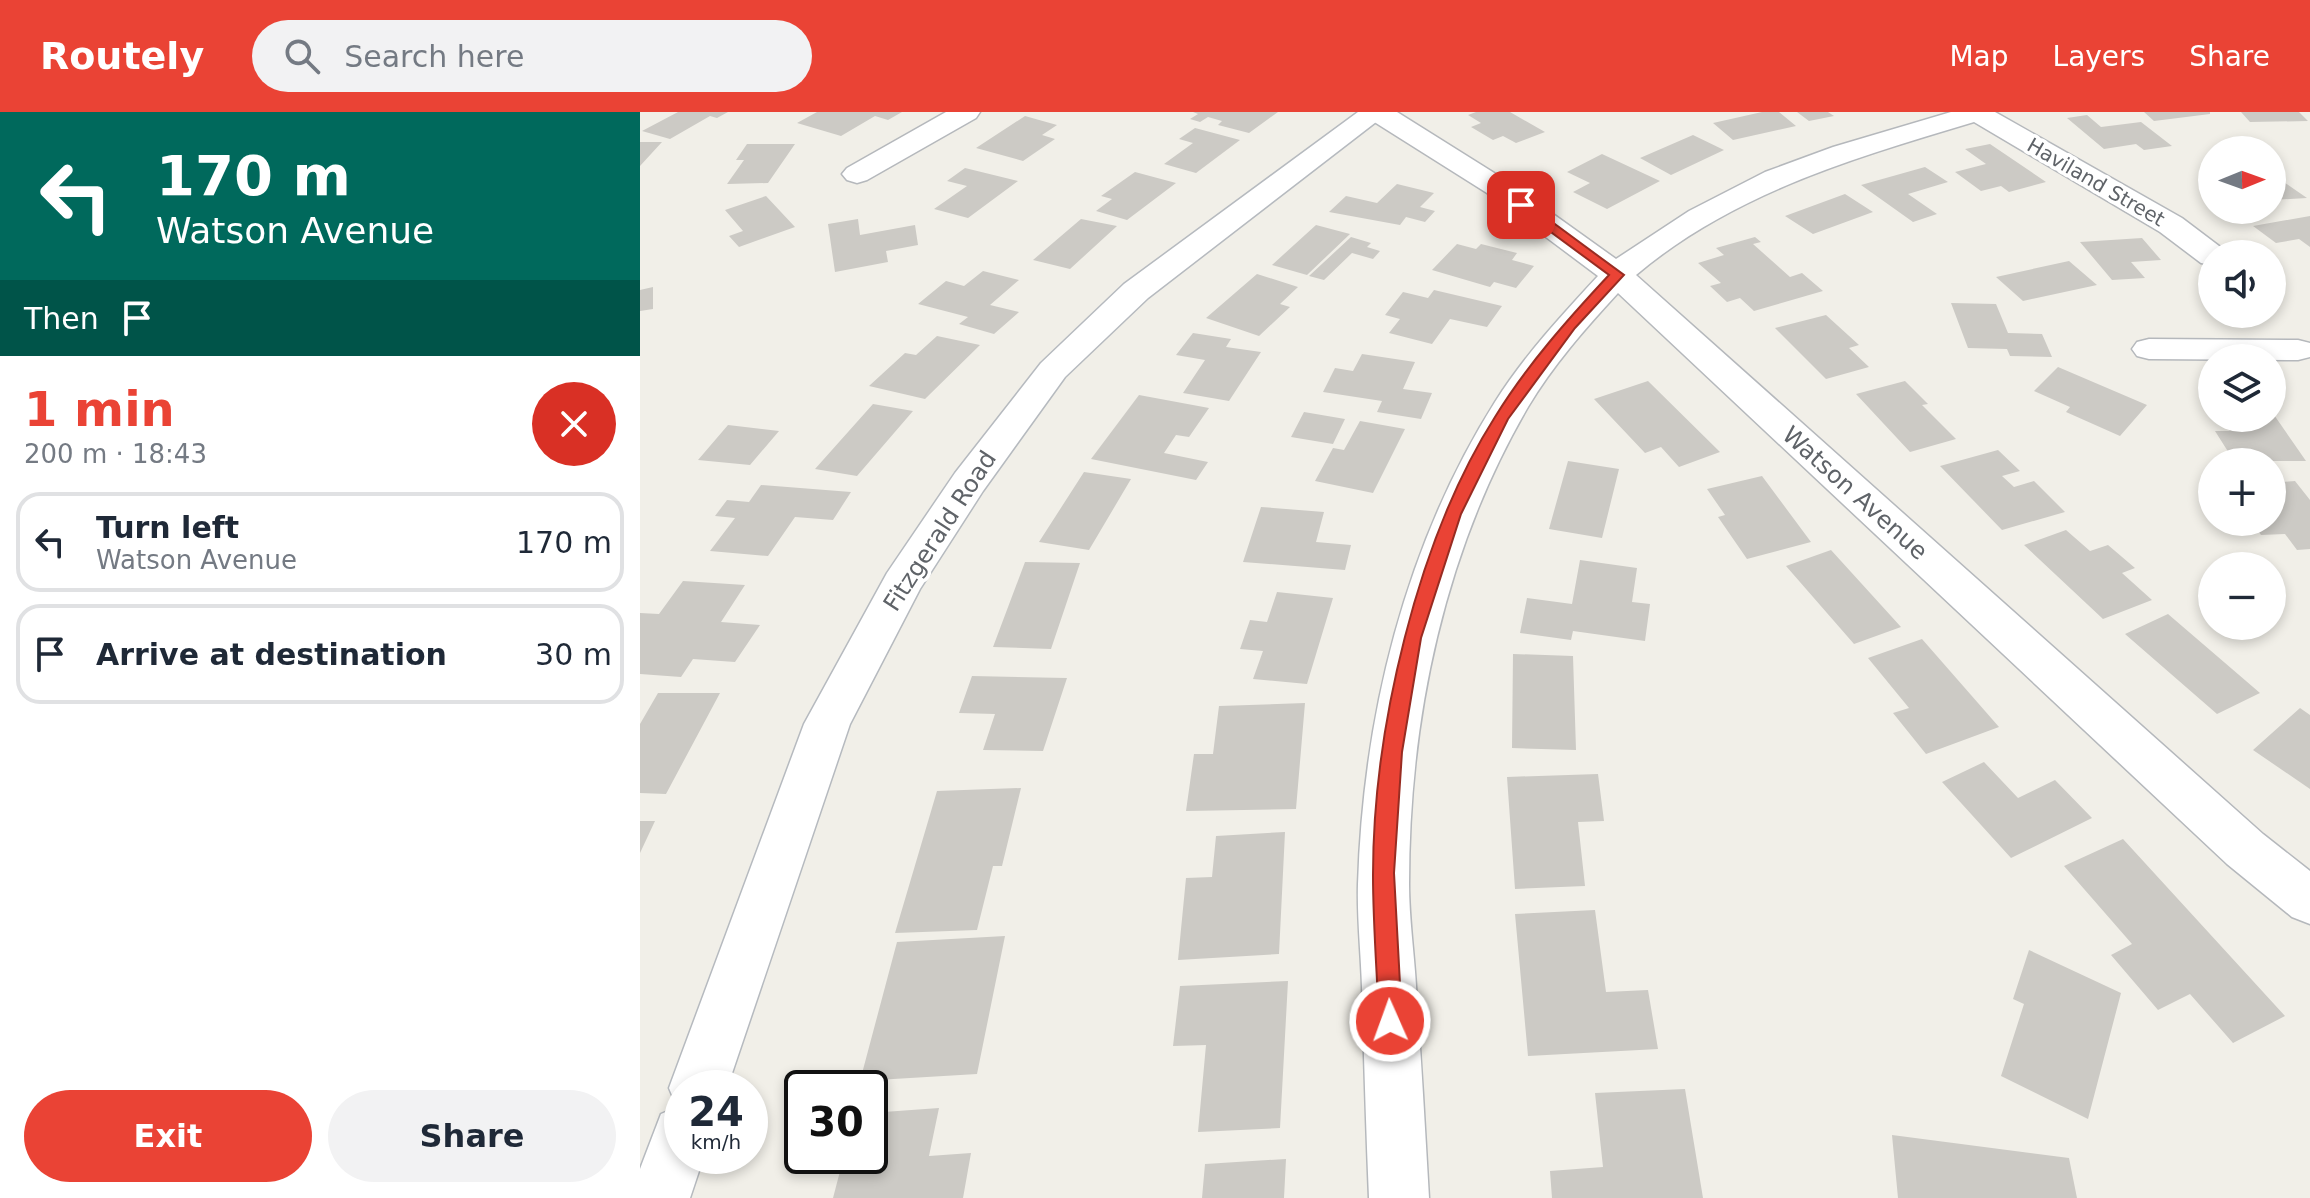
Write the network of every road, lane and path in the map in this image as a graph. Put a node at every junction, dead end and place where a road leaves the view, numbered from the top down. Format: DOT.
graph roads {
  1 [pos="966,112"];
  2 [pos="1377,112"];
  3 [pos="1978,112"];
  4 [pos="857,174"];
  5 [pos="2198,245"];
  6 [pos="1617,275"];
  7 [pos="2282,328"];
  8 [pos="2149,349"];
  9 [pos="2304,358"];
  10 [pos="2310,901"];
  11 [pos="704,1070"];
  12 [pos="668,1174"];
  13 [pos="660,1198"];
  14 [pos="1399,1198"];
  1 -- 4 [label="street"];
  2 -- 6 [label="street, Watson Avenue"];
  2 -- 11 [label="street, Fitzgerald Road"];
  3 -- 5 [label="street, Haviland Street"];
  3 -- 6 [label="street"];
  6 -- 10 [label="street, Watson Avenue"];
  6 -- 14 [label="street"];
  7 -- 9 [label="street"];
  8 -- 9 [label="street"];
  12 -- 13 [label="street"];
}
